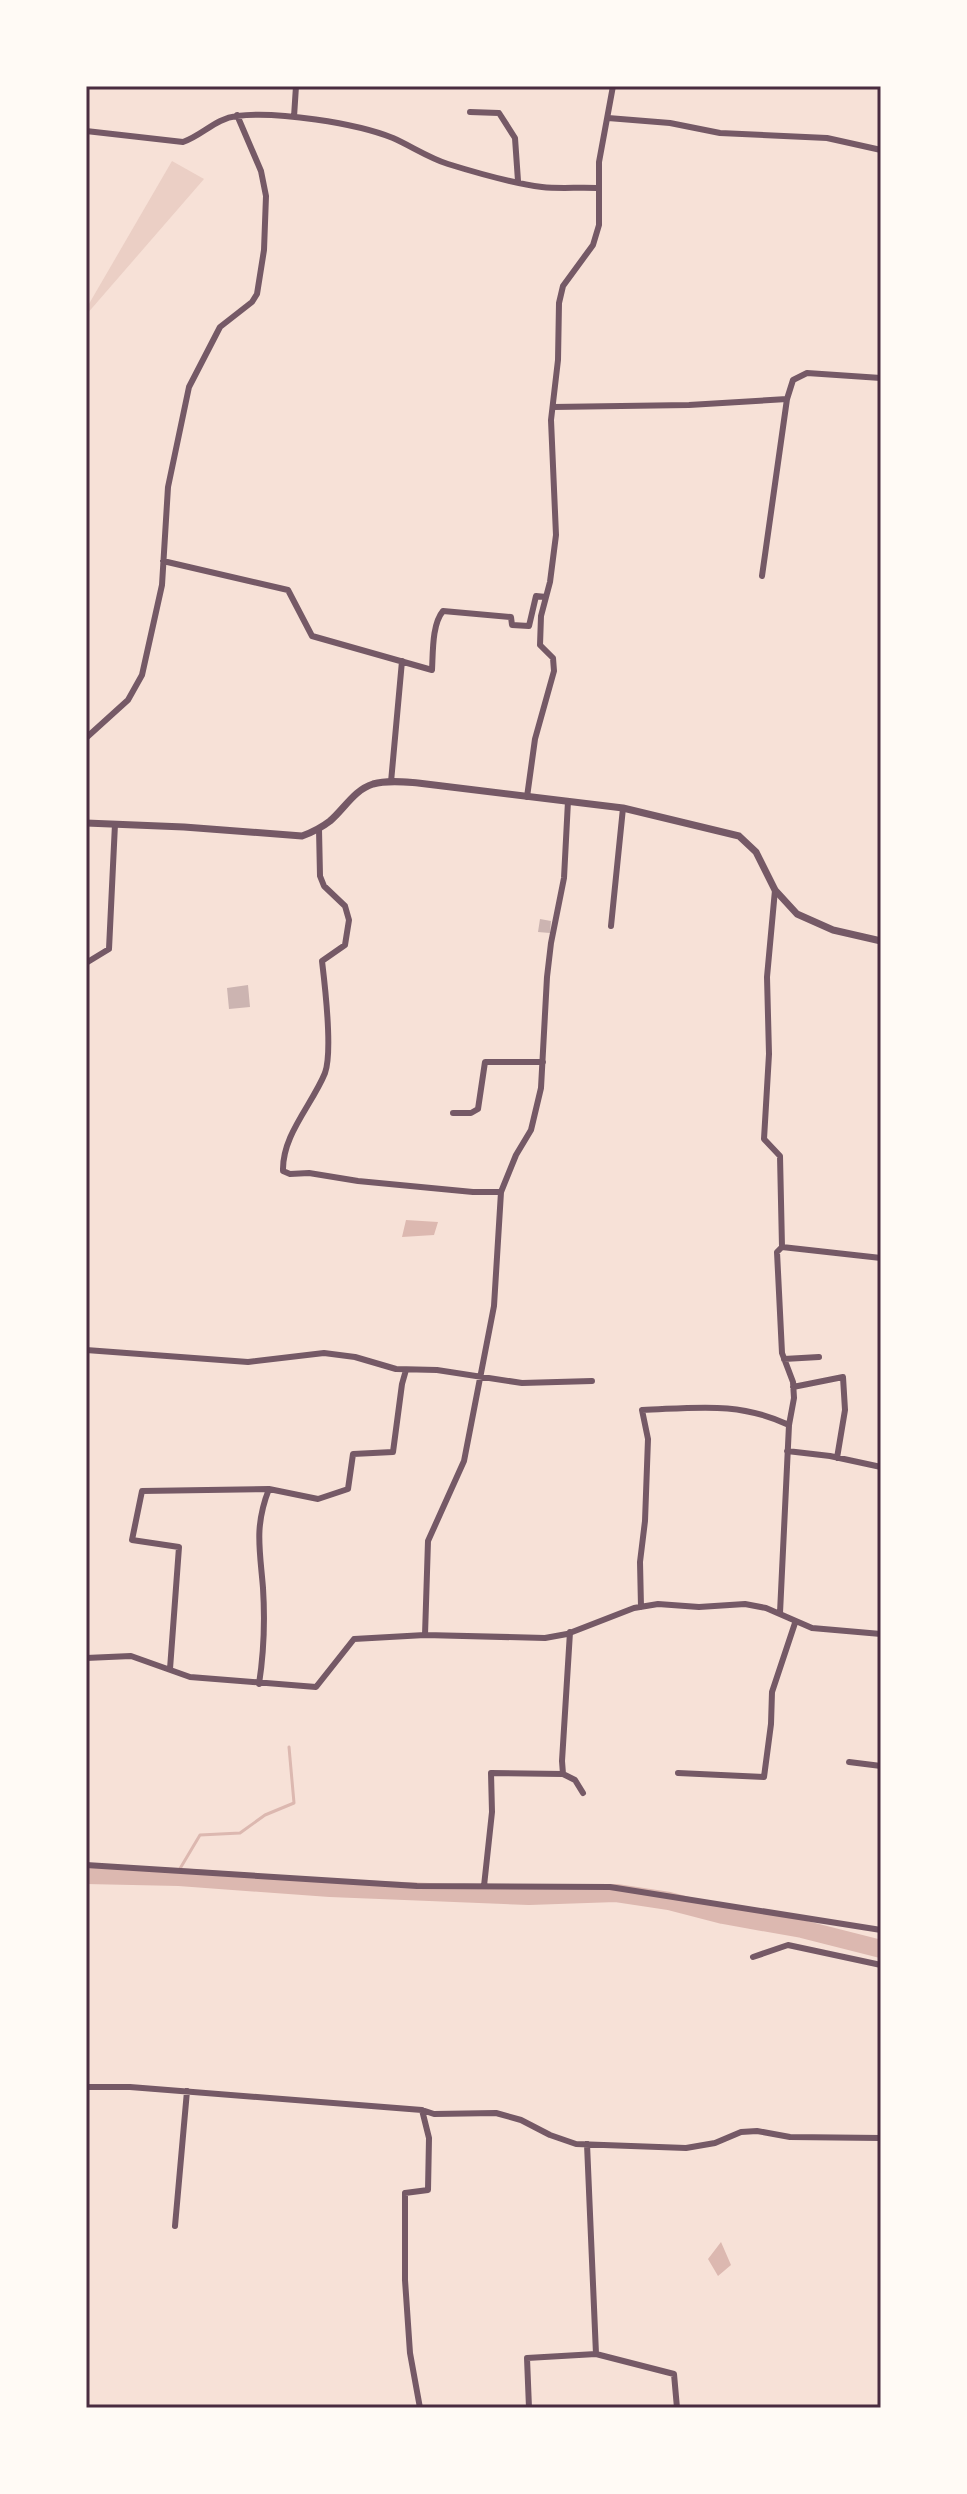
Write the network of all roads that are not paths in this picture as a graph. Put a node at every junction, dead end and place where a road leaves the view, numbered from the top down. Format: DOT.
graph roads {
  1 [pos="296,86"];
  2 [pos="613,86"];
  3 [pos="470,112"];
  4 [pos="237,115"];
  5 [pos="294,117"];
  6 [pos="608,118"];
  7 [pos="86,131"];
  8 [pos="881,150"];
  9 [pos="518,181"];
  10 [pos="597,188"];
  11 [pos="881,378"];
  12 [pos="787,399"];
  13 [pos="553,407"];
  14 [pos="163,561"];
  15 [pos="762,576"];
  16 [pos="546,597"];
  17 [pos="402,661"];
  18 [pos="86,738"];
  19 [pos="391,782"];
  20 [pos="527,797"];
  21 [pos="568,801"];
  22 [pos="623,808"];
  23 [pos="86,823"];
  24 [pos="115,824"];
  25 [pos="319,829"];
  26 [pos="775,890"];
  27 [pos="611,926"];
  28 [pos="881,941"];
  29 [pos="86,963"];
  30 [pos="543,1062"];
  31 [pos="453,1113"];
  32 [pos="501,1192"];
  33 [pos="782,1247"];
  34 [pos="881,1258"];
  35 [pos="86,1350"];
  36 [pos="819,1357"];
  37 [pos="784,1359"];
  38 [pos="406,1370"];
  39 [pos="481,1379"];
  40 [pos="592,1381"];
  41 [pos="793,1387"];
  42 [pos="789,1425"];
  43 [pos="787,1451"];
  44 [pos="837,1458"];
  45 [pos="881,1467"];
  46 [pos="269,1489"];
  47 [pos="641,1607"];
  48 [pos="780,1613"];
  49 [pos="795,1623"];
  50 [pos="570,1632"];
  51 [pos="881,1634"];
  52 [pos="425,1635"];
  53 [pos="86,1658"];
  54 [pos="170,1669"];
  55 [pos="259,1684"];
  56 [pos="849,1762"];
  57 [pos="881,1766"];
  58 [pos="678,1773"];
  59 [pos="563,1774"];
  60 [pos="583,1793"];
  61 [pos="86,1865"];
  62 [pos="484,1886"];
  63 [pos="881,1930"];
  64 [pos="753,1957"];
  65 [pos="881,1965"];
  66 [pos="86,2087"];
  67 [pos="187,2091"];
  68 [pos="422,2110"];
  69 [pos="881,2138"];
  70 [pos="587,2144"];
  71 [pos="175,2226"];
  72 [pos="596,2354"];
  73 [pos="420,2408"];
  74 [pos="529,2408"];
  75 [pos="677,2408"];
  1 -- 5 [label="street"];
  2 -- 6 [label="street"];
  3 -- 9 [label="street"];
  4 -- 5 [label="street"];
  4 -- 7 [label="street"];
  4 -- 14 [label="street"];
  5 -- 9 [label="street"];
  6 -- 8 [label="street"];
  6 -- 10 [label="street"];
  9 -- 10 [label="street"];
  10 -- 13 [label="street"];
  11 -- 12 [label="street"];
  12 -- 13 [label="street"];
  12 -- 15 [label="street"];
  13 -- 16 [label="street"];
  14 -- 17 [label="street"];
  14 -- 18 [label="street"];
  16 -- 17 [label="street"];
  16 -- 20 [label="street"];
  17 -- 19 [label="street"];
  19 -- 20 [label="street"];
  19 -- 25 [label="street"];
  20 -- 21 [label="street"];
  21 -- 22 [label="street"];
  21 -- 30 [label="street"];
  22 -- 26 [label="street"];
  22 -- 27 [label="street"];
  23 -- 24 [label="street"];
  24 -- 25 [label="street"];
  24 -- 29 [label="street"];
  25 -- 32 [label="street"];
  26 -- 28 [label="street"];
  26 -- 33 [label="street"];
  30 -- 31 [label="street"];
  30 -- 32 [label="street"];
  32 -- 39 [label="street"];
  33 -- 34 [label="street"];
  33 -- 37 [label="street"];
  35 -- 38 [label="street"];
  36 -- 37 [label="street"];
  37 -- 41 [label="street"];
  38 -- 39 [label="street"];
  38 -- 46 [label="street"];
  39 -- 40 [label="street"];
  39 -- 52 [label="street"];
  41 -- 42 [label="street"];
  41 -- 44 [label="street"];
  42 -- 43 [label="street"];
  42 -- 47 [label="street"];
  43 -- 44 [label="street"];
  43 -- 48 [label="street"];
  44 -- 45 [label="street"];
  46 -- 54 [label="street"];
  46 -- 55 [label="street"];
  47 -- 48 [label="street"];
  47 -- 50 [label="street"];
  48 -- 49 [label="street"];
  49 -- 51 [label="street"];
  49 -- 58 [label="street"];
  50 -- 52 [label="street"];
  50 -- 59 [label="street"];
  52 -- 55 [label="street"];
  53 -- 54 [label="street"];
  54 -- 55 [label="street"];
  56 -- 57 [label="street"];
  59 -- 60 [label="street"];
  59 -- 62 [label="street"];
  61 -- 62 [label="street"];
  62 -- 63 [label="street"];
  64 -- 65 [label="street"];
  66 -- 67 [label="street"];
  67 -- 68 [label="street"];
  67 -- 71 [label="street"];
  68 -- 70 [label="street"];
  68 -- 73 [label="street"];
  69 -- 70 [label="street"];
  70 -- 72 [label="street"];
  72 -- 74 [label="street"];
  72 -- 75 [label="street"];
}
